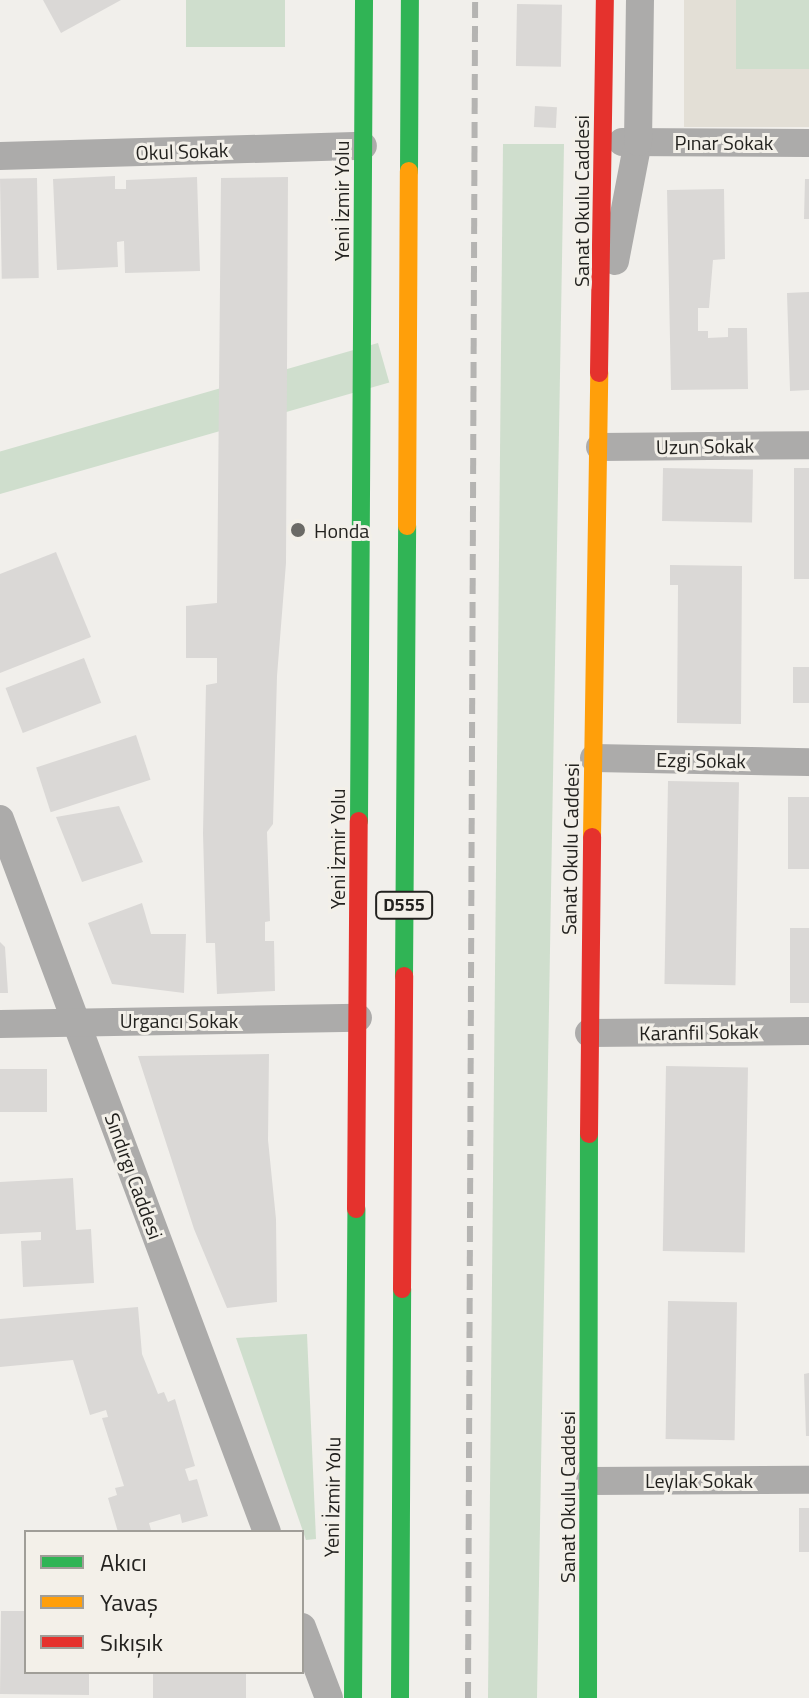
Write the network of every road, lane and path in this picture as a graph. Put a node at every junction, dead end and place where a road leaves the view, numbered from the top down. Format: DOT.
graph roads {
  1 [pos="364,0"];
  2 [pos="410,0"];
  3 [pos="605,0"];
  4 [pos="640,0"];
  5 [pos="603,142"];
  6 [pos="638,142"];
  7 [pos="809,143"];
  8 [pos="386,146"];
  9 [pos="0,156"];
  10 [pos="602,325"];
  11 [pos="809,445"];
  12 [pos="600,447"];
  13 [pos="594,758"];
  14 [pos="809,762"];
  15 [pos="0,819"];
  16 [pos="358,1018"];
  17 [pos="76,1021"];
  18 [pos="0,1024"];
  19 [pos="809,1031"];
  20 [pos="589,1033"];
  21 [pos="809,1480"];
  22 [pos="590,1481"];
  23 [pos="266,1530"];
  24 [pos="304,1632"];
  25 [pos="329,1698"];
  26 [pos="353,1698"];
  27 [pos="400,1698"];
  28 [pos="588,1698"];
  1 -- 8 [label="main road, Yeni İzmir Yolu / D555"];
  2 -- 8 [label="main road, Yeni İzmir Yolu / D555"];
  3 -- 5 [label="main road, Sanat Okulu Caddesi"];
  4 -- 6 [label="street"];
  5 -- 6 [label="street, Pınar Sokak"];
  5 -- 10 [label="main road, Sanat Okulu Caddesi"];
  6 -- 7 [label="street, Pınar Sokak"];
  6 -- 10 [label="street"];
  8 -- 9 [label="street, Okul Sokak"];
  8 -- 16 [label="main road, Yeni İzmir Yolu / D555"];
  8 -- 27 [label="main road, Yeni İzmir Yolu / D555"];
  10 -- 12 [label="main road, Sanat Okulu Caddesi"];
  11 -- 12 [label="street, Uzun Sokak"];
  12 -- 13 [label="main road, Sanat Okulu Caddesi"];
  13 -- 14 [label="street, Ezgi Sokak"];
  13 -- 20 [label="main road, Sanat Okulu Caddesi"];
  15 -- 17 [label="street, Sındırgı Caddesi"];
  16 -- 17 [label="street, Urgancı Sokak"];
  16 -- 26 [label="main road, Yeni İzmir Yolu / D555"];
  17 -- 18 [label="street, Urgancı Sokak"];
  17 -- 23 [label="street, Sındırgı Caddesi"];
  19 -- 20 [label="street, Karanfil Sokak"];
  20 -- 22 [label="main road, Sanat Okulu Caddesi"];
  21 -- 22 [label="street, Leylak Sokak"];
  22 -- 28 [label="main road, Sanat Okulu Caddesi"];
  24 -- 25 [label="street"];
}
